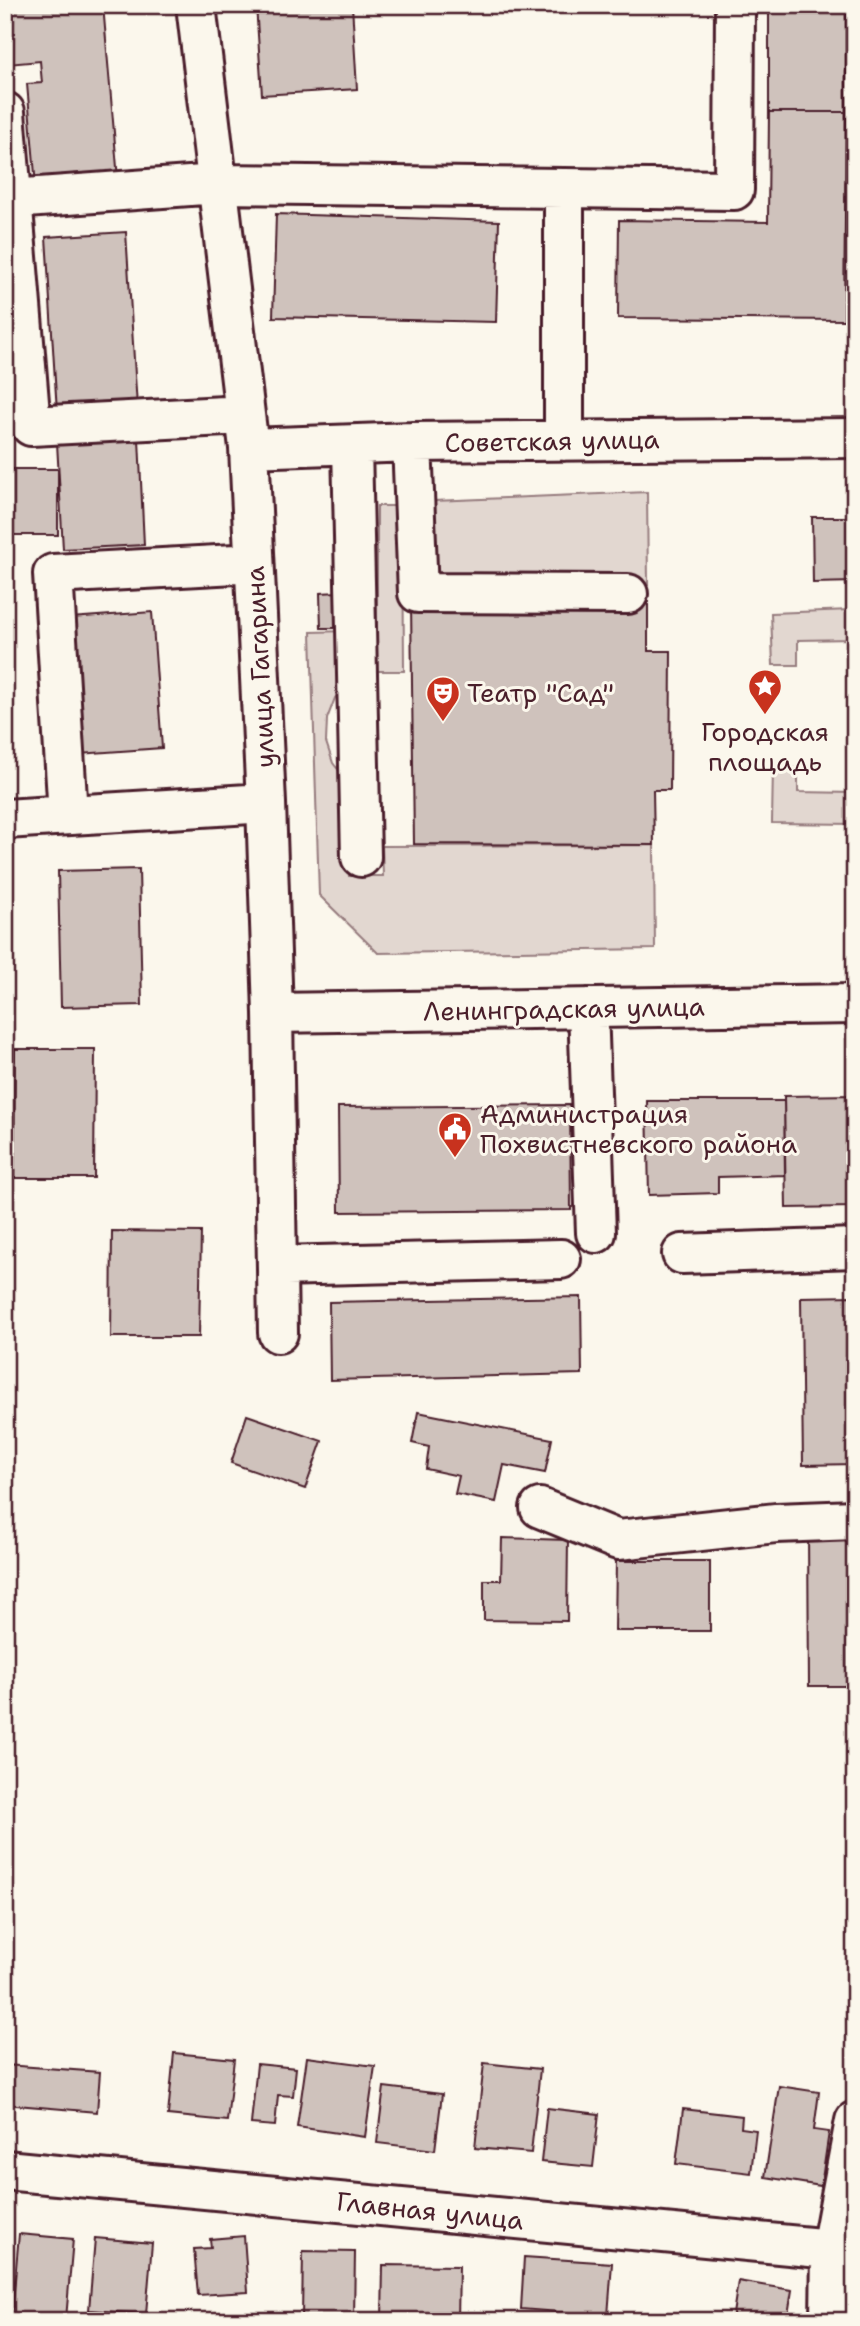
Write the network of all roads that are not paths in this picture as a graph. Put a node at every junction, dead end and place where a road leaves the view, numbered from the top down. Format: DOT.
graph roads {
  1 [pos="196,5"];
  2 [pos="735,5"];
  3 [pos="5,112"];
  4 [pos="217,184"];
  5 [pos="564,188"];
  6 [pos="12,199"];
  7 [pos="247,431"];
  8 [pos="855,438"];
  9 [pos="564,441"];
  10 [pos="412,442"];
  11 [pos="352,445"];
  12 [pos="254,563"];
  13 [pos="628,594"];
  14 [pos="266,803"];
  15 [pos="68,815"];
  16 [pos="5,819"];
  17 [pos="361,857"];
  18 [pos="855,1004"];
  19 [pos="588,1008"];
  20 [pos="273,1013"];
  21 [pos="596,1233"];
  22 [pos="855,1248"];
  23 [pos="682,1254"];
  24 [pos="561,1259"];
  25 [pos="277,1266"];
  26 [pos="278,1333"];
  27 [pos="540,1508"];
  28 [pos="855,1520"];
  29 [pos="855,2121"];
  30 [pos="5,2170"];
  31 [pos="843,2252"];
  32 [pos="830,2321"];
  1 -- 4 [label="street, улица Гагарина"];
  2 -- 5 [label="street"];
  3 -- 6 [label="street"];
  4 -- 5 [label="street"];
  4 -- 6 [label="street"];
  4 -- 7 [label="street, улица Гагарина"];
  5 -- 9 [label="street"];
  6 -- 7 [label="street, Советская улица"];
  7 -- 11 [label="street, Советская улица"];
  7 -- 12 [label="street, улица Гагарина"];
  8 -- 9 [label="street, Советская улица"];
  9 -- 10 [label="street, Советская улица"];
  10 -- 11 [label="street, Советская улица"];
  10 -- 13 [label="street"];
  11 -- 17 [label="street"];
  12 -- 14 [label="street, улица Гагарина"];
  12 -- 15 [label="street"];
  14 -- 15 [label="street"];
  14 -- 20 [label="street, улица Гагарина"];
  15 -- 16 [label="street"];
  18 -- 19 [label="street, Ленинградская улица"];
  19 -- 20 [label="street, Ленинградская улица"];
  19 -- 21 [label="street"];
  20 -- 25 [label="street, улица Гагарина"];
  22 -- 23 [label="street"];
  24 -- 25 [label="street"];
  25 -- 26 [label="street, улица Гагарина"];
  27 -- 28 [label="street"];
  29 -- 31 [label="street"];
  30 -- 31 [label="street, Главная улица"];
  31 -- 32 [label="street"];
}
